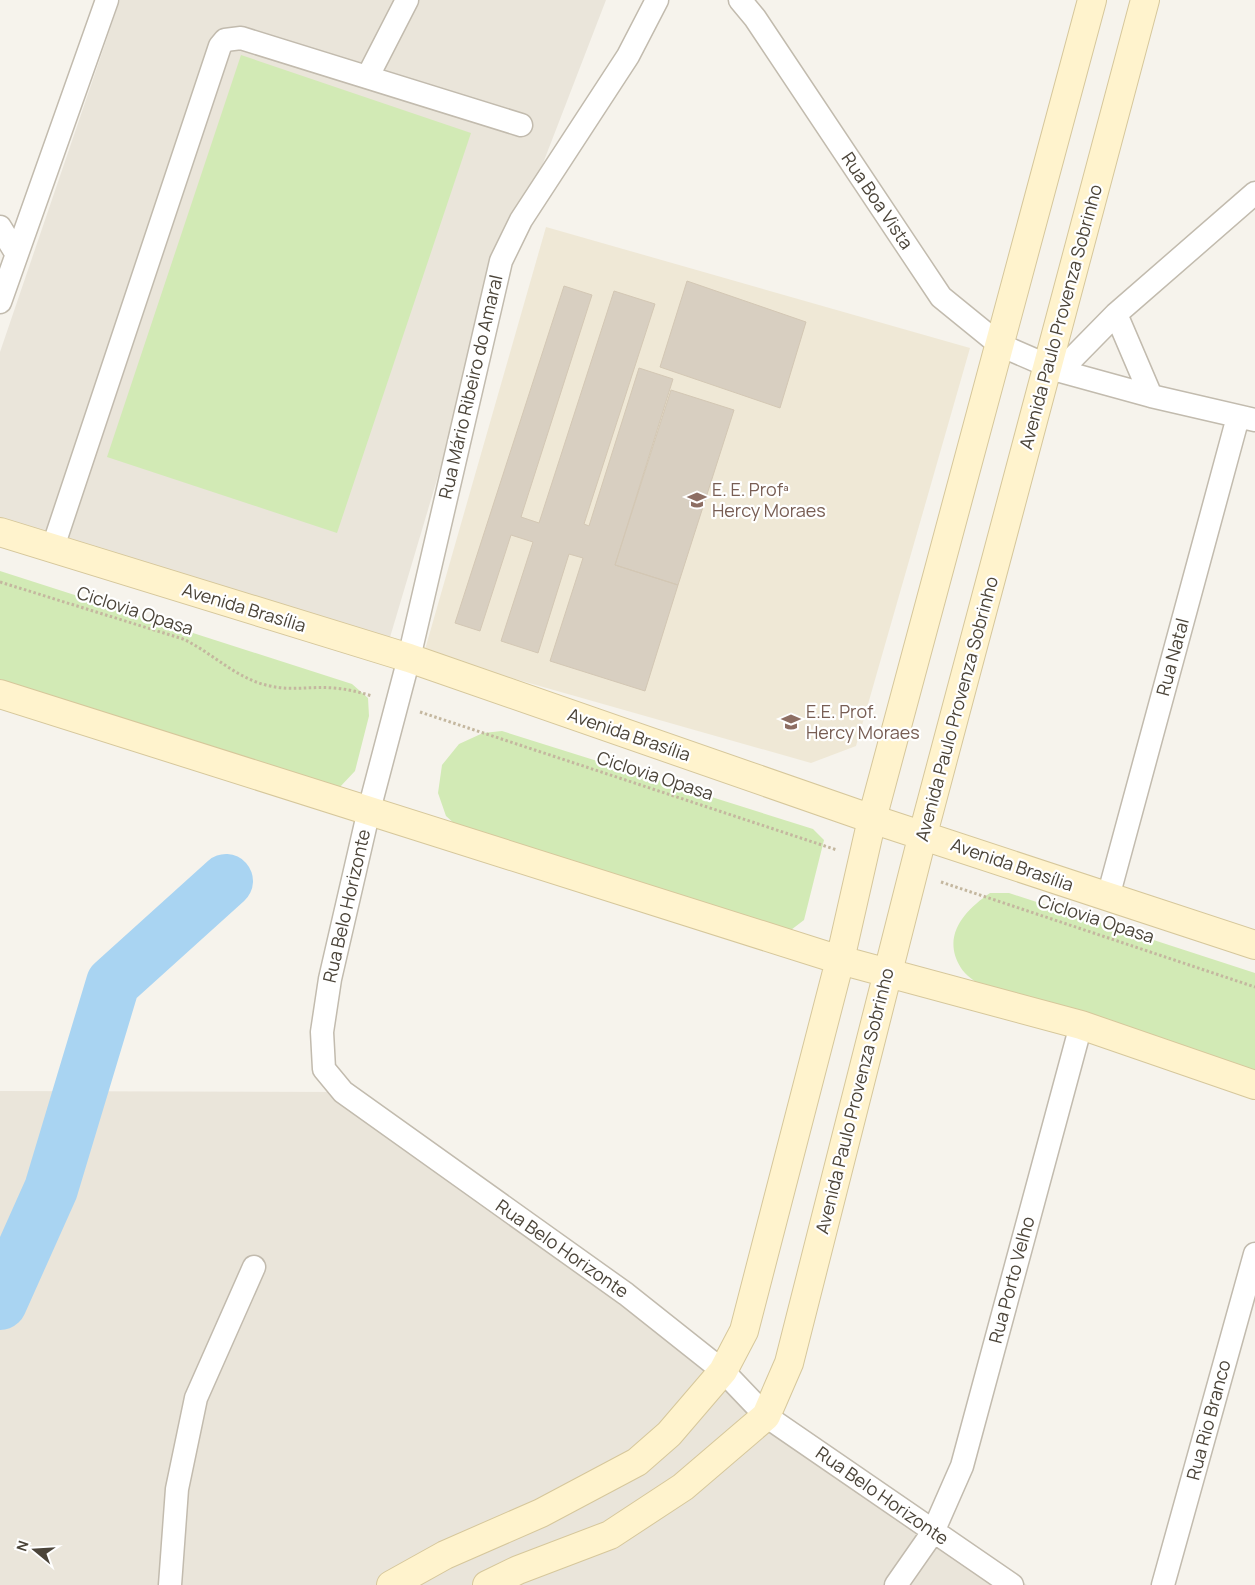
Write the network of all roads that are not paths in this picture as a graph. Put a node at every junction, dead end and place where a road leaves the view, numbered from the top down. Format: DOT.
graph roads {
  1 [pos="107,0"];
  2 [pos="407,0"];
  3 [pos="657,0"];
  4 [pos="740,0"];
  5 [pos="1092,0"];
  6 [pos="1145,0"];
  7 [pos="368,76"];
  8 [pos="521,125"];
  9 [pos="1255,193"];
  10 [pos="0,227"];
  11 [pos="16,253"];
  12 [pos="0,302"];
  13 [pos="1116,314"];
  14 [pos="1000,345"];
  15 [pos="1054,369"];
  16 [pos="1150,396"];
  17 [pos="1247,419"];
  18 [pos="0,532"];
  19 [pos="52,550"];
  20 [pos="408,658"];
  21 [pos="0,694"];
  22 [pos="369,810"];
  23 [pos="872,819"];
  24 [pos="923,834"];
  25 [pos="1108,897"];
  26 [pos="1255,945"];
  27 [pos="840,960"];
  28 [pos="888,973"];
  29 [pos="1081,1025"];
  30 [pos="1255,1086"];
  31 [pos="1255,1254"];
  32 [pos="254,1267"];
  33 [pos="723,1370"];
  34 [pos="766,1416"];
  35 [pos="933,1532"];
  36 [pos="170,1585"];
  37 [pos="391,1585"];
  38 [pos="487,1585"];
  39 [pos="896,1585"];
  40 [pos="1012,1585"];
  41 [pos="1163,1585"];
  1 -- 11 [label="street"];
  2 -- 7 [label="street"];
  3 -- 20 [label="street, Rua Mário Ribeiro do Amaral"];
  4 -- 14 [label="street, Rua Boa Vista"];
  5 -- 14 [label="main road"];
  6 -- 15 [label="main road, Avenida Paulo Provenza Sobrinho"];
  7 -- 8 [label="street"];
  7 -- 19 [label="street"];
  9 -- 13 [label="street"];
  10 -- 11 [label="street"];
  11 -- 12 [label="street"];
  13 -- 15 [label="street"];
  13 -- 16 [label="street"];
  14 -- 15 [label="street, Rua Boa Vista"];
  14 -- 23 [label="main road"];
  15 -- 16 [label="street, Rua Boa Vista"];
  15 -- 24 [label="main road, Avenida Paulo Provenza Sobrinho"];
  16 -- 17 [label="street, Rua Boa Vista"];
  17 -- 25 [label="street, Rua Natal"];
  18 -- 19 [label="main road, Avenida Brasília"];
  19 -- 20 [label="main road, Avenida Brasília"];
  20 -- 22 [label="street, Rua Mário Ribeiro do Amaral"];
  20 -- 23 [label="main road, Avenida Brasília"];
  21 -- 22 [label="main road"];
  22 -- 27 [label="main road"];
  22 -- 33 [label="street, Rua Belo Horizonte"];
  23 -- 24 [label="main road, Avenida Brasília"];
  23 -- 27 [label="main road"];
  24 -- 25 [label="main road, Avenida Brasília"];
  24 -- 28 [label="main road, Avenida Paulo Provenza Sobrinho"];
  25 -- 26 [label="main road, Avenida Brasília"];
  27 -- 28 [label="main road"];
  27 -- 33 [label="main road"];
  28 -- 29 [label="main road"];
  28 -- 34 [label="main road, Avenida Paulo Provenza Sobrinho"];
  29 -- 30 [label="main road"];
  29 -- 35 [label="street, Rua Porto Velho"];
  31 -- 41 [label="street, Rua Rio Branco"];
  32 -- 36 [label="street"];
  33 -- 34 [label="street, Rua Belo Horizonte"];
  33 -- 37 [label="main road"];
  34 -- 35 [label="street, Rua Belo Horizonte"];
  34 -- 38 [label="main road"];
  35 -- 39 [label="street, Rua Porto Velho"];
  35 -- 40 [label="street, Rua Belo Horizonte"];
}
